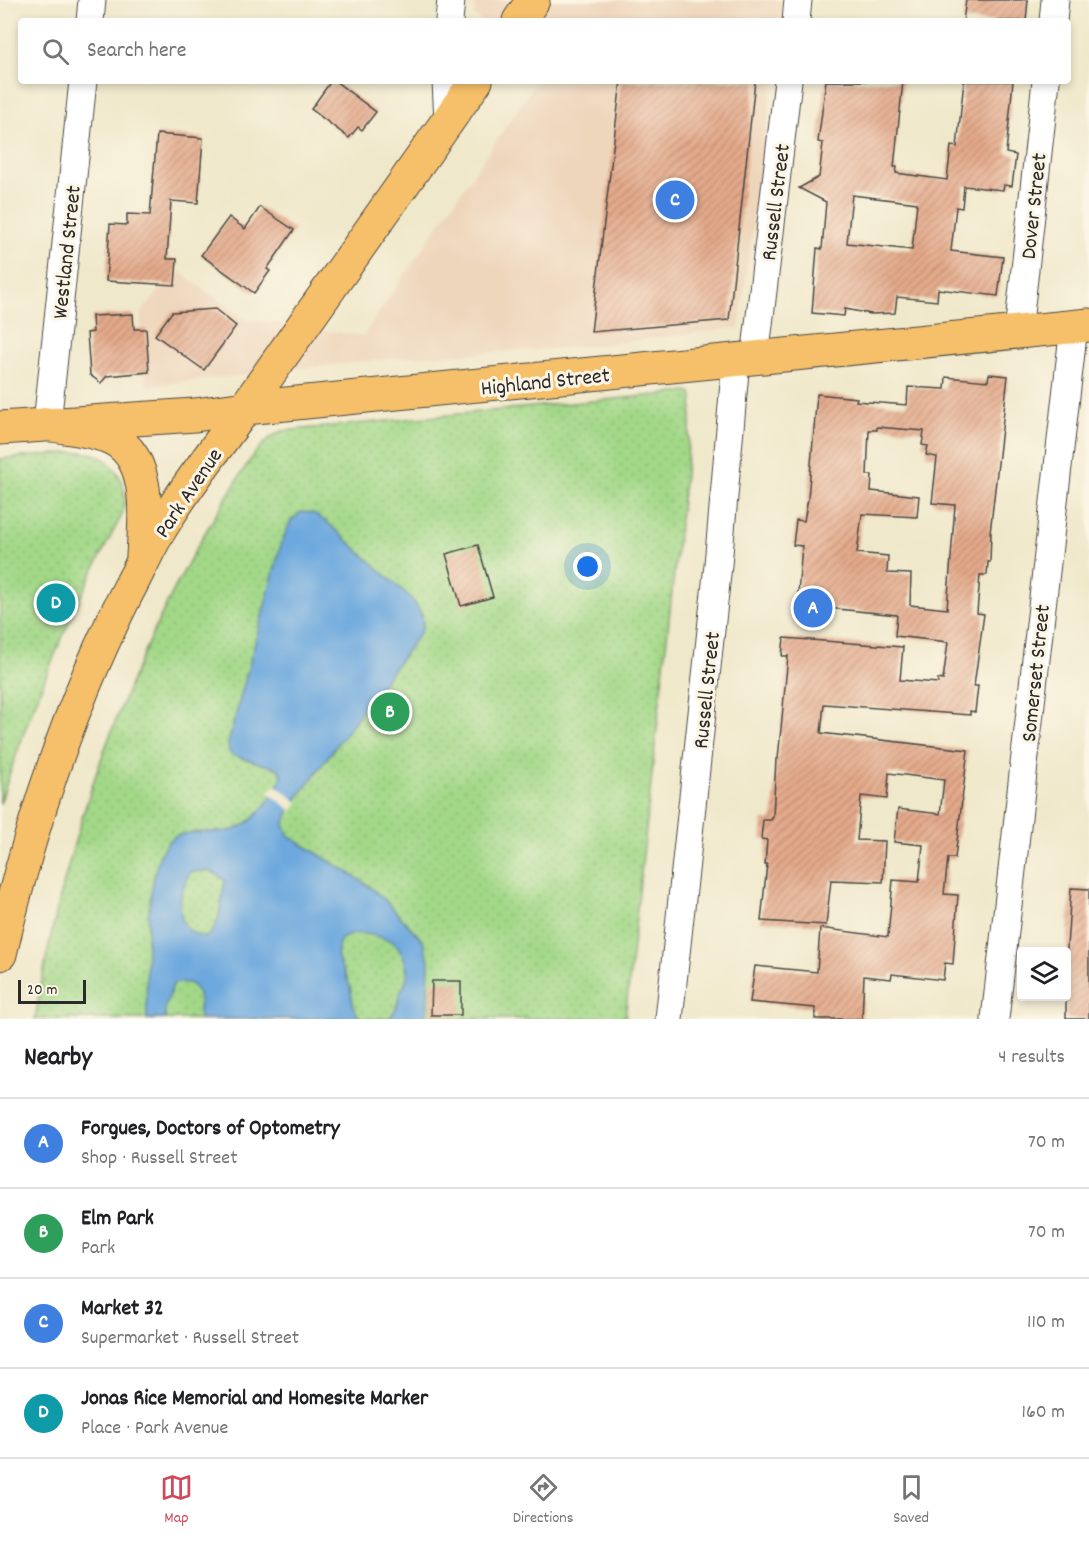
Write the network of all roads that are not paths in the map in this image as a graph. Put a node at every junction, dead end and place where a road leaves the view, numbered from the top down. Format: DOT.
graph roads {
  1 [pos="92,0"];
  2 [pos="451,0"];
  3 [pos="533,0"];
  4 [pos="798,0"];
  5 [pos="1055,0"];
  6 [pos="90,18"];
  7 [pos="449,18"];
  8 [pos="521,18"];
  9 [pos="796,18"];
  10 [pos="1053,18"];
  11 [pos="83,84"];
  12 [pos="446,84"];
  13 [pos="474,84"];
  14 [pos="788,84"];
  15 [pos="1046,84"];
  16 [pos="448,121"];
  17 [pos="1081,325"];
  18 [pos="1018,332"];
  19 [pos="746,359"];
  20 [pos="245,408"];
  21 [pos="47,424"];
  22 [pos="0,428"];
  23 [pos="143,563"];
  24 [pos="0,954"];
  25 [pos="669,1019"];
  26 [pos="995,1019"];
  1 -- 6 [label="street"];
  2 -- 7 [label="street"];
  3 -- 8 [label="main road"];
  4 -- 9 [label="street"];
  5 -- 10 [label="street"];
  11 -- 21 [label="street, Westland Street"];
  12 -- 16 [label="street"];
  13 -- 16 [label="main road, Park Avenue"];
  14 -- 19 [label="street, Russell Street"];
  15 -- 18 [label="street, Dover Street"];
  16 -- 20 [label="main road, Park Avenue"];
  17 -- 18 [label="main road, Highland Street"];
  17 -- 26 [label="street, Somerset Street"];
  18 -- 19 [label="main road, Highland Street"];
  19 -- 20 [label="main road, Highland Street"];
  19 -- 25 [label="street, Russell Street"];
  20 -- 21 [label="main road, Highland Street"];
  20 -- 23 [label="main road, Park Avenue"];
  21 -- 22 [label="main road, Highland Street"];
  21 -- 23 [label="main road"];
  23 -- 24 [label="main road, Park Avenue"];
}
